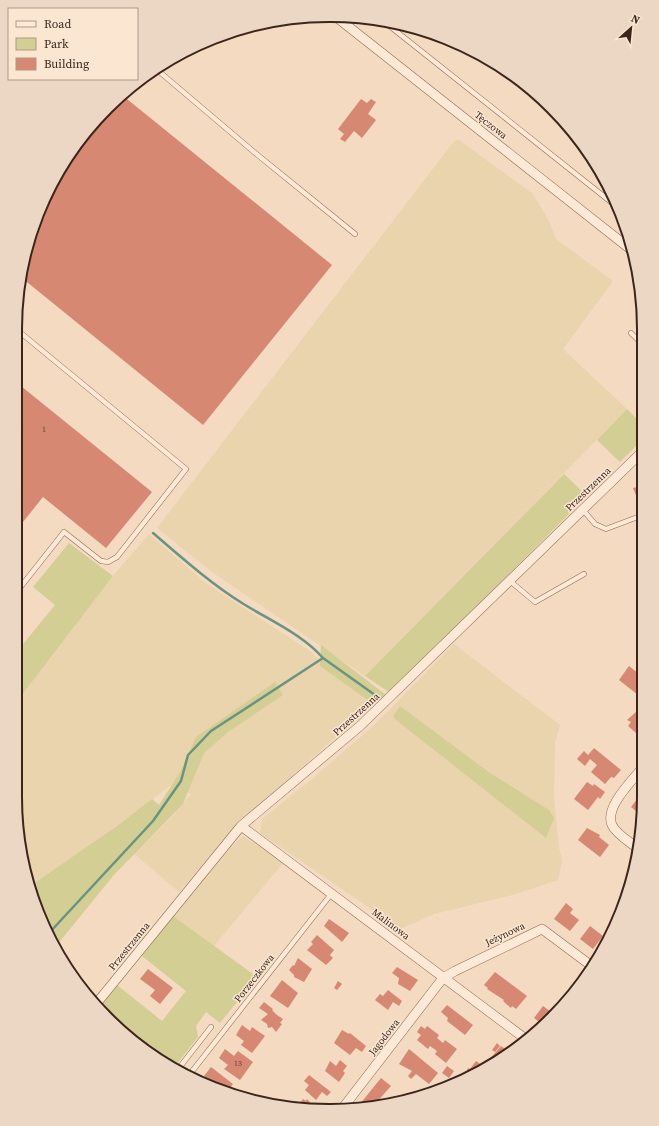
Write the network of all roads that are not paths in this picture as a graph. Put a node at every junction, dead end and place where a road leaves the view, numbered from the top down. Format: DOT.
graph roads {
  1 [pos="343,23"];
  2 [pos="393,29"];
  3 [pos="161,73"];
  4 [pos="608,200"];
  5 [pos="355,234"];
  6 [pos="626,245"];
  7 [pos="631,333"];
  8 [pos="22,334"];
  9 [pos="637,339"];
  10 [pos="637,457"];
  11 [pos="583,510"];
  12 [pos="637,517"];
  13 [pos="584,574"];
  14 [pos="510,581"];
  15 [pos="22,585"];
  16 [pos="637,775"];
  17 [pos="241,826"];
  18 [pos="633,845"];
  19 [pos="332,893"];
  20 [pos="588,963"];
  21 [pos="443,978"];
  22 [pos="99,1000"];
  23 [pos="211,1027"];
  24 [pos="522,1036"];
  25 [pos="181,1066"];
  26 [pos="192,1071"];
  27 [pos="346,1103"];
  1 -- 6 [label="street, Tęczowa"];
  2 -- 4 [label="lane"];
  3 -- 5 [label="lane"];
  7 -- 9 [label="lane"];
  8 -- 15 [label="lane"];
  10 -- 11 [label="street, Przestrzenna"];
  11 -- 12 [label="lane"];
  11 -- 14 [label="street, Przestrzenna"];
  13 -- 14 [label="lane"];
  14 -- 17 [label="street, Przestrzenna"];
  16 -- 18 [label="street"];
  17 -- 19 [label="street, Malinowa"];
  17 -- 22 [label="street, Przestrzenna"];
  19 -- 21 [label="street, Malinowa"];
  19 -- 26 [label="lane, Porzeczkowa"];
  20 -- 21 [label="street, Jeżynowa"];
  21 -- 24 [label="street, Malinowa"];
  21 -- 27 [label="street, Jagodowa"];
  23 -- 25 [label="lane"];
}
